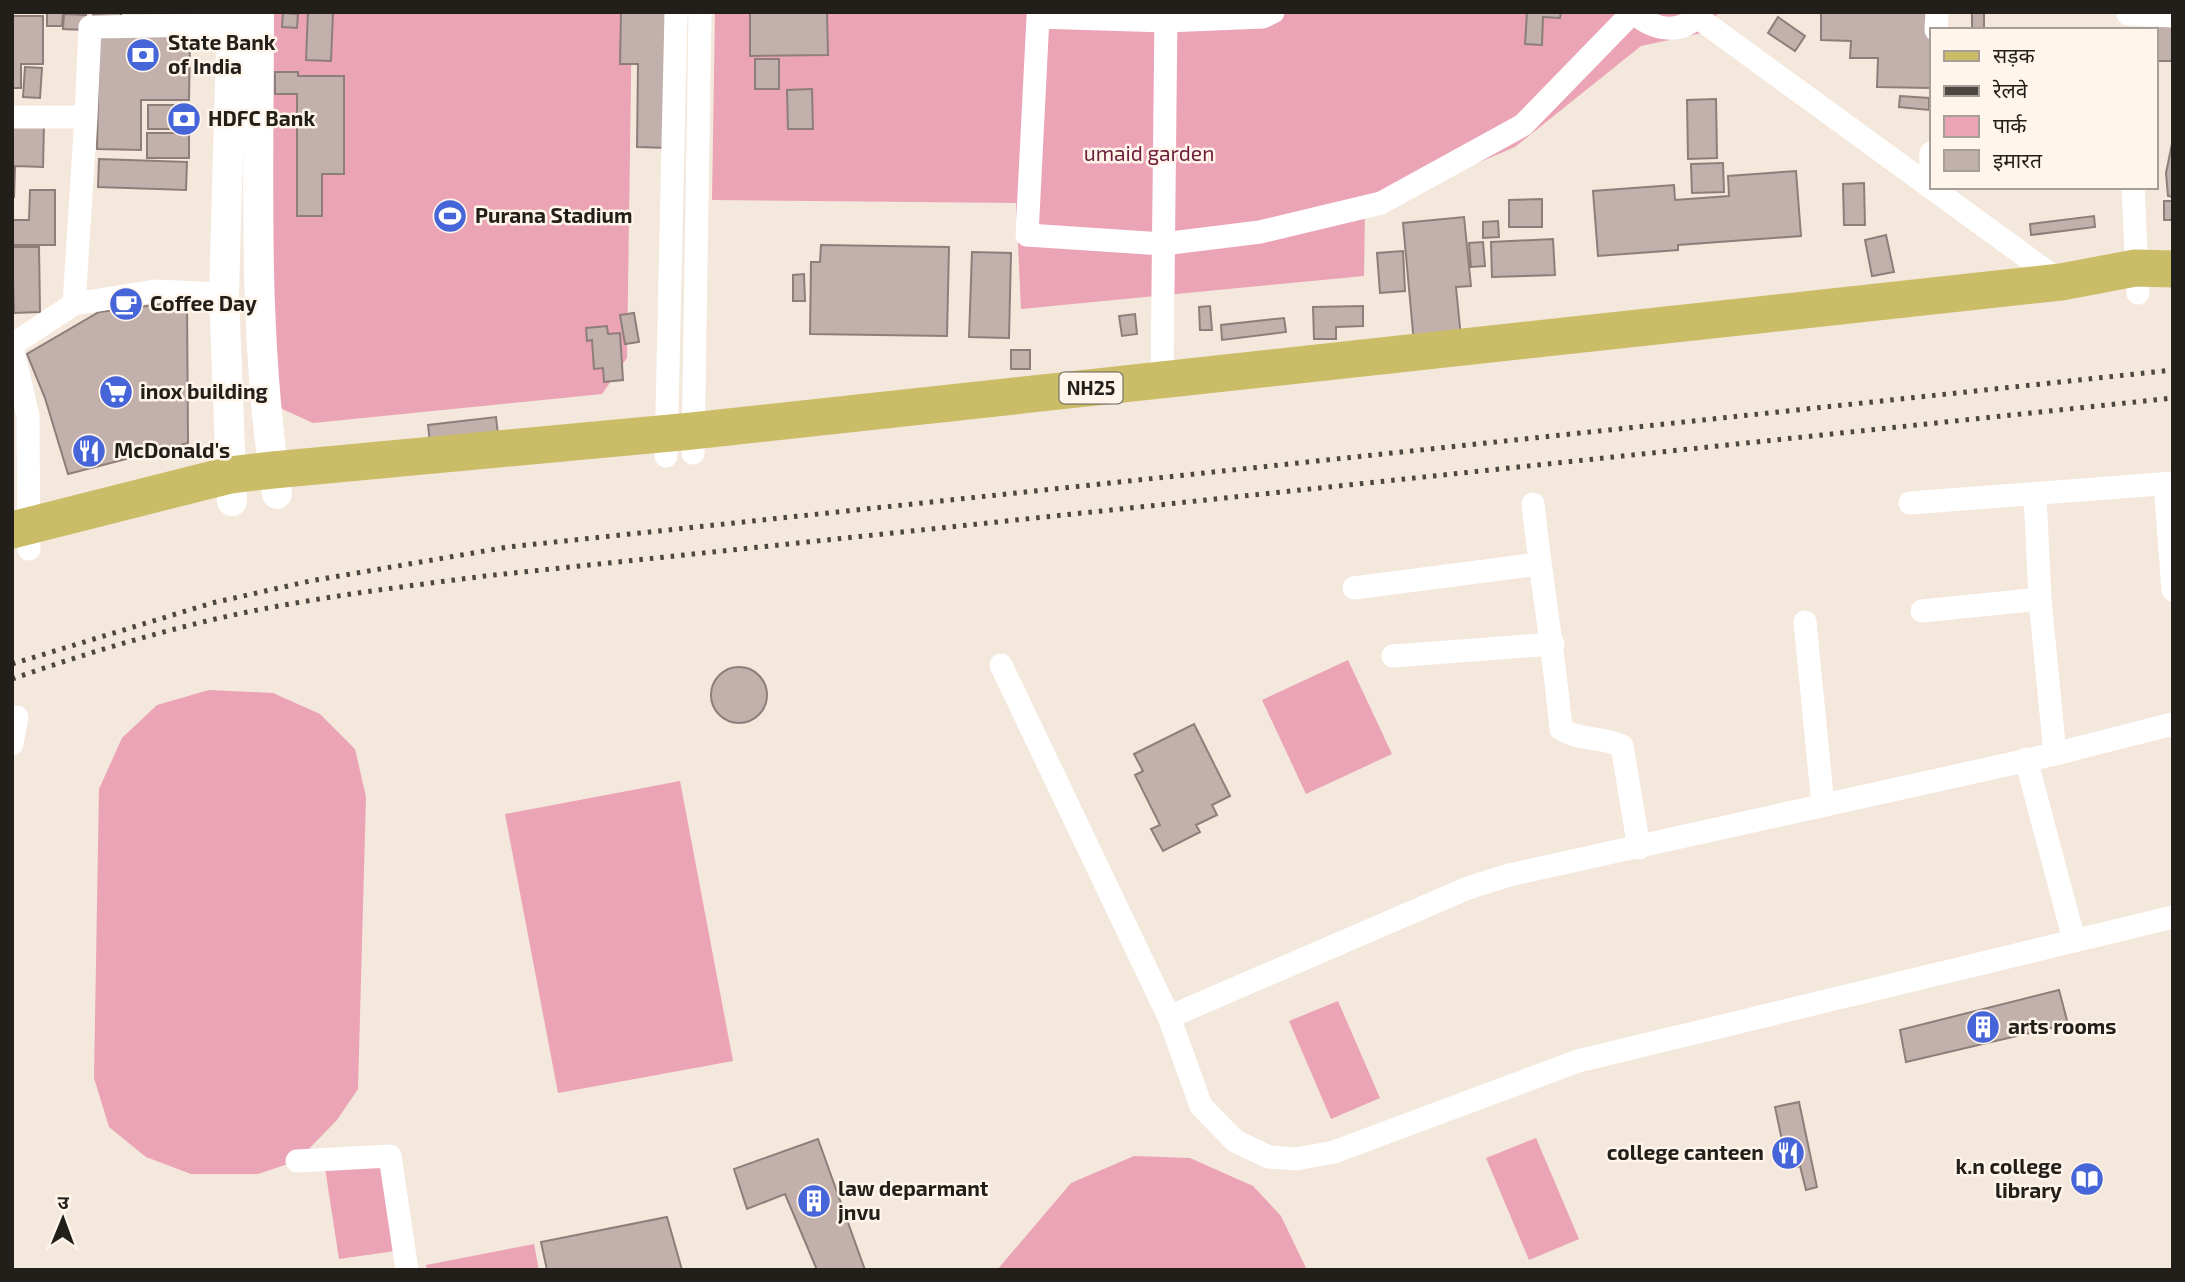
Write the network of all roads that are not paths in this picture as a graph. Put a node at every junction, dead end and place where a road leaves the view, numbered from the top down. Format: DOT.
graph roads {
  1 [pos="259,12"];
  2 [pos="676,12"];
  3 [pos="700,12"];
  4 [pos="1273,12"];
  5 [pos="1633,12"];
  6 [pos="1699,15"];
  7 [pos="1166,16"];
  8 [pos="2173,16"];
  9 [pos="130,19"];
  10 [pos="232,19"];
  11 [pos="2128,19"];
  12 [pos="12,117"];
  13 [pos="86,117"];
  14 [pos="1930,187"];
  15 [pos="1933,189"];
  16 [pos="2133,189"];
  17 [pos="1163,244"];
  18 [pos="2173,269"];
  19 [pos="2061,282"];
  20 [pos="2149,284"];
  21 [pos="224,294"];
  22 [pos="74,304"];
  23 [pos="12,346"];
  24 [pos="1163,380"];
  25 [pos="680,444"];
  26 [pos="275,482"];
  27 [pos="2169,483"];
  28 [pos="231,488"];
  29 [pos="2035,495"];
  30 [pos="1533,503"];
  31 [pos="1910,503"];
  32 [pos="20,540"];
  33 [pos="1539,564"];
  34 [pos="1354,587"];
  35 [pos="2173,590"];
  36 [pos="2040,598"];
  37 [pos="1922,611"];
  38 [pos="1805,622"];
  39 [pos="1553,643"];
  40 [pos="1393,656"];
  41 [pos="1001,664"];
  42 [pos="17,717"];
  43 [pos="2173,724"];
  44 [pos="12,744"];
  45 [pos="2055,754"];
  46 [pos="2026,759"];
  47 [pos="1823,806"];
  48 [pos="1639,848"];
  49 [pos="2173,916"];
  50 [pos="2074,940"];
  51 [pos="1169,1017"];
  52 [pos="297,1161"];
  53 [pos="407,1270"];
  1 -- 26 [label="street"];
  2 -- 25 [label="street"];
  3 -- 25 [label="street"];
  4 -- 7 [label="street"];
  5 -- 6 [label="street"];
  5 -- 17 [label="street"];
  6 -- 14 [label="street"];
  7 -- 17 [label="street"];
  7 -- 17 [label="street"];
  8 -- 11 [label="street"];
  9 -- 10 [label="street"];
  9 -- 13 [label="street"];
  10 -- 21 [label="street"];
  12 -- 13 [label="street"];
  13 -- 22 [label="street"];
  15 -- 19 [label="street"];
  16 -- 20 [label="street"];
  17 -- 24 [label="street"];
  18 -- 20 [label="main road, NH25"];
  19 -- 20 [label="main road, NH25"];
  19 -- 24 [label="main road, NH25"];
  20 -- 25 [label="main road, NH25"];
  21 -- 22 [label="street"];
  21 -- 28 [label="street"];
  22 -- 23 [label="street"];
  23 -- 32 [label="street"];
  24 -- 25 [label="main road, NH25"];
  25 -- 26 [label="main road, NH25"];
  26 -- 28 [label="main road, NH25"];
  27 -- 29 [label="street"];
  27 -- 35 [label="street"];
  28 -- 32 [label="main road, NH25"];
  29 -- 31 [label="street"];
  29 -- 36 [label="street"];
  30 -- 33 [label="street"];
  33 -- 34 [label="street"];
  33 -- 39 [label="street"];
  36 -- 37 [label="street"];
  36 -- 45 [label="street"];
  38 -- 47 [label="street"];
  39 -- 40 [label="street"];
  39 -- 48 [label="street"];
  41 -- 51 [label="street"];
  42 -- 44 [label="street"];
  43 -- 45 [label="street"];
  45 -- 46 [label="street"];
  46 -- 47 [label="street"];
  46 -- 50 [label="street"];
  47 -- 48 [label="street"];
  48 -- 51 [label="street"];
  49 -- 50 [label="street"];
  50 -- 51 [label="street"];
  52 -- 53 [label="street"];
}
